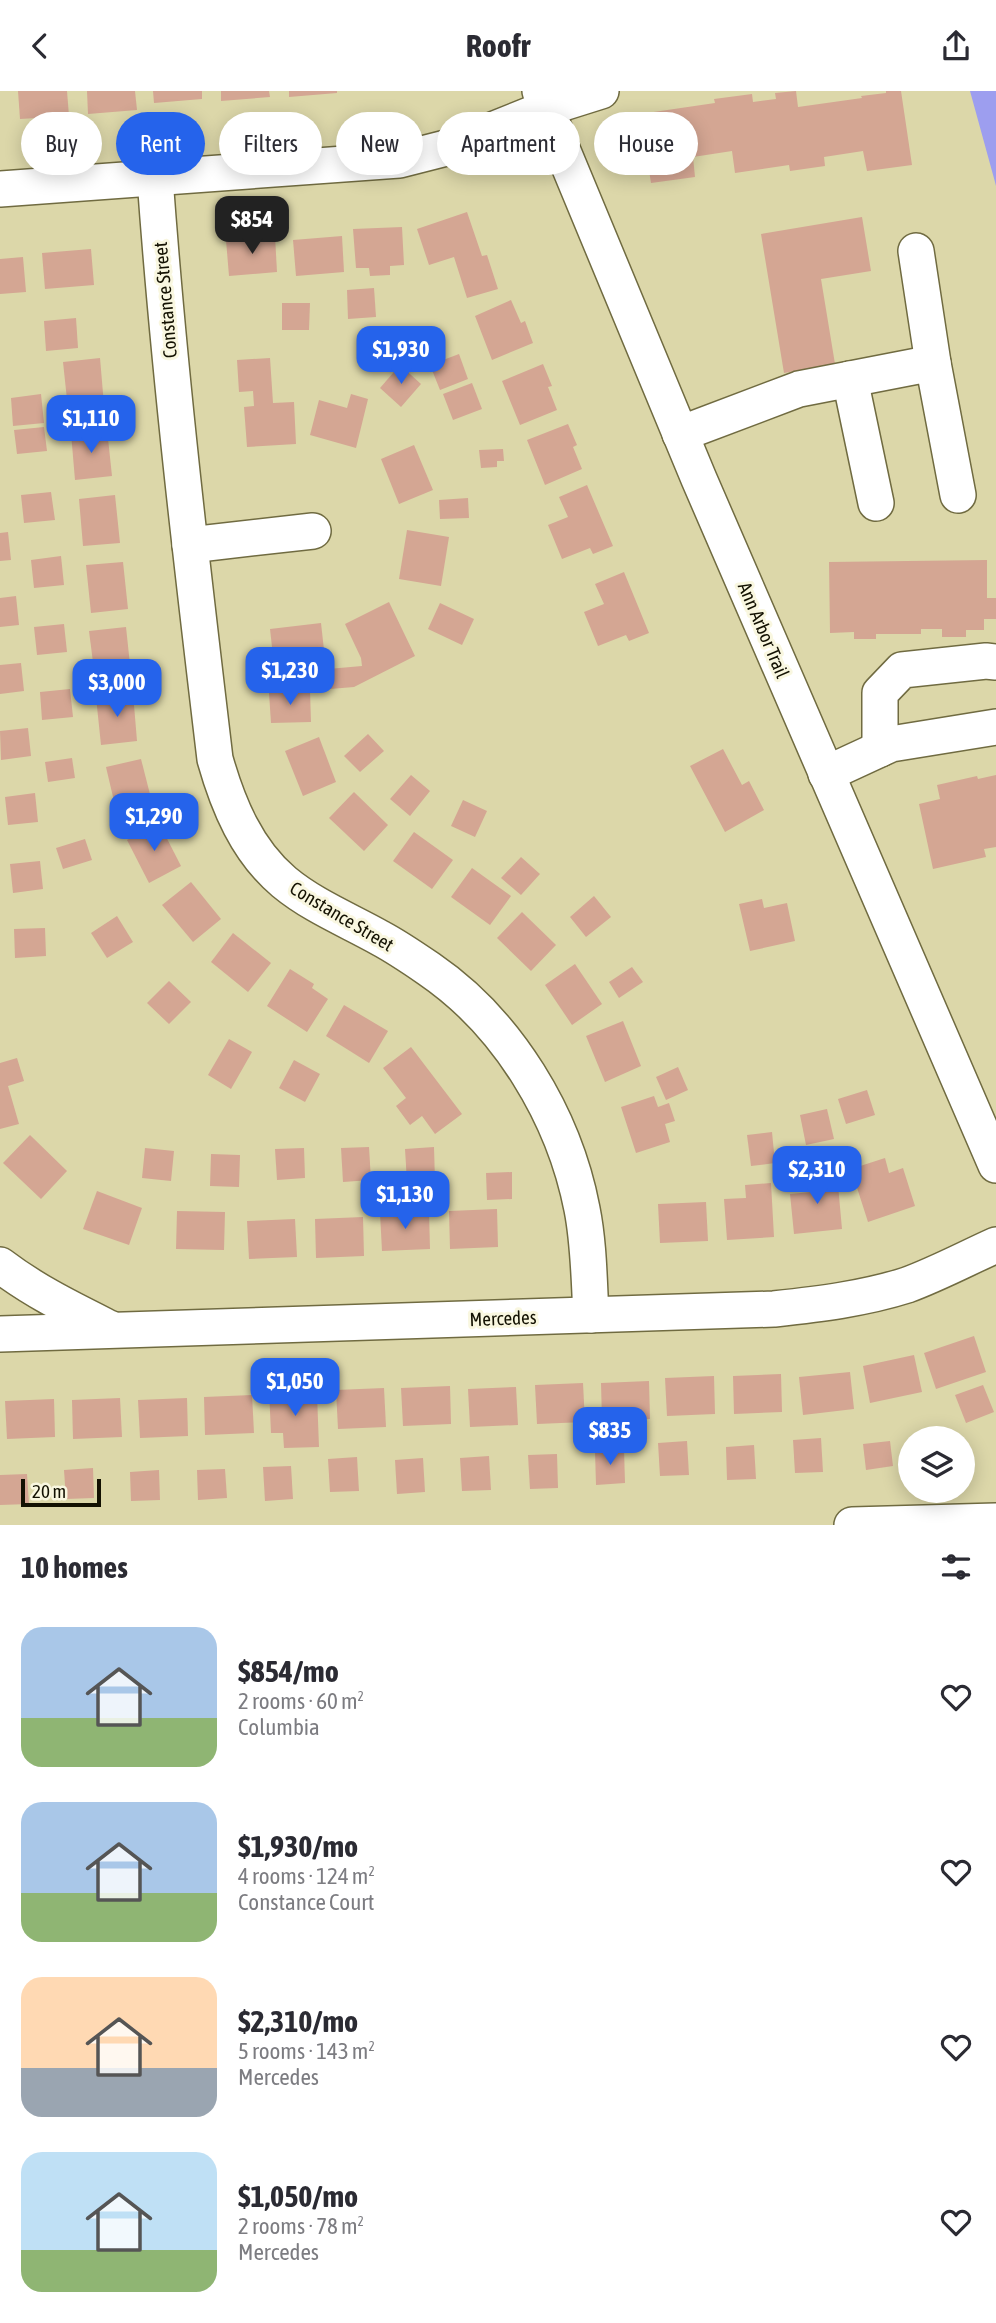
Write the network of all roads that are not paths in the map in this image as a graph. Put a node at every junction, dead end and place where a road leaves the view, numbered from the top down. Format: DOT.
graph roads {
  1 [pos="601,91"];
  2 [pos="544,100"];
  3 [pos="155,178"];
  4 [pos="0,189"];
  5 [pos="916,251"];
  6 [pos="933,363"];
  7 [pos="850,379"];
  8 [pos="680,434"];
  9 [pos="958,495"];
  10 [pos="876,503"];
  11 [pos="313,531"];
  12 [pos="190,545"];
  13 [pos="996,662"];
  14 [pos="996,727"];
  15 [pos="880,749"];
  16 [pos="826,774"];
  17 [pos="996,1165"];
  18 [pos="996,1245"];
  19 [pos="0,1265"];
  20 [pos="591,1315"];
  21 [pos="113,1330"];
  22 [pos="0,1334"];
  23 [pos="996,1521"];
  24 [pos="852,1525"];
  1 -- 2 [label="street"];
  2 -- 3 [label="street"];
  2 -- 8 [label="street, Ann Arbor Trail"];
  3 -- 4 [label="street"];
  3 -- 12 [label="street, Constance Street"];
  5 -- 6 [label="street"];
  6 -- 7 [label="street"];
  6 -- 9 [label="street"];
  7 -- 8 [label="street"];
  7 -- 10 [label="street"];
  8 -- 16 [label="street, Ann Arbor Trail"];
  11 -- 12 [label="street"];
  12 -- 20 [label="street, Constance Street"];
  13 -- 15 [label="street"];
  14 -- 15 [label="street"];
  15 -- 16 [label="street"];
  16 -- 17 [label="street, Ann Arbor Trail"];
  18 -- 20 [label="street, Mercedes"];
  19 -- 21 [label="street"];
  20 -- 21 [label="street, Mercedes"];
  21 -- 22 [label="street, Mercedes"];
  23 -- 24 [label="street"];
}
